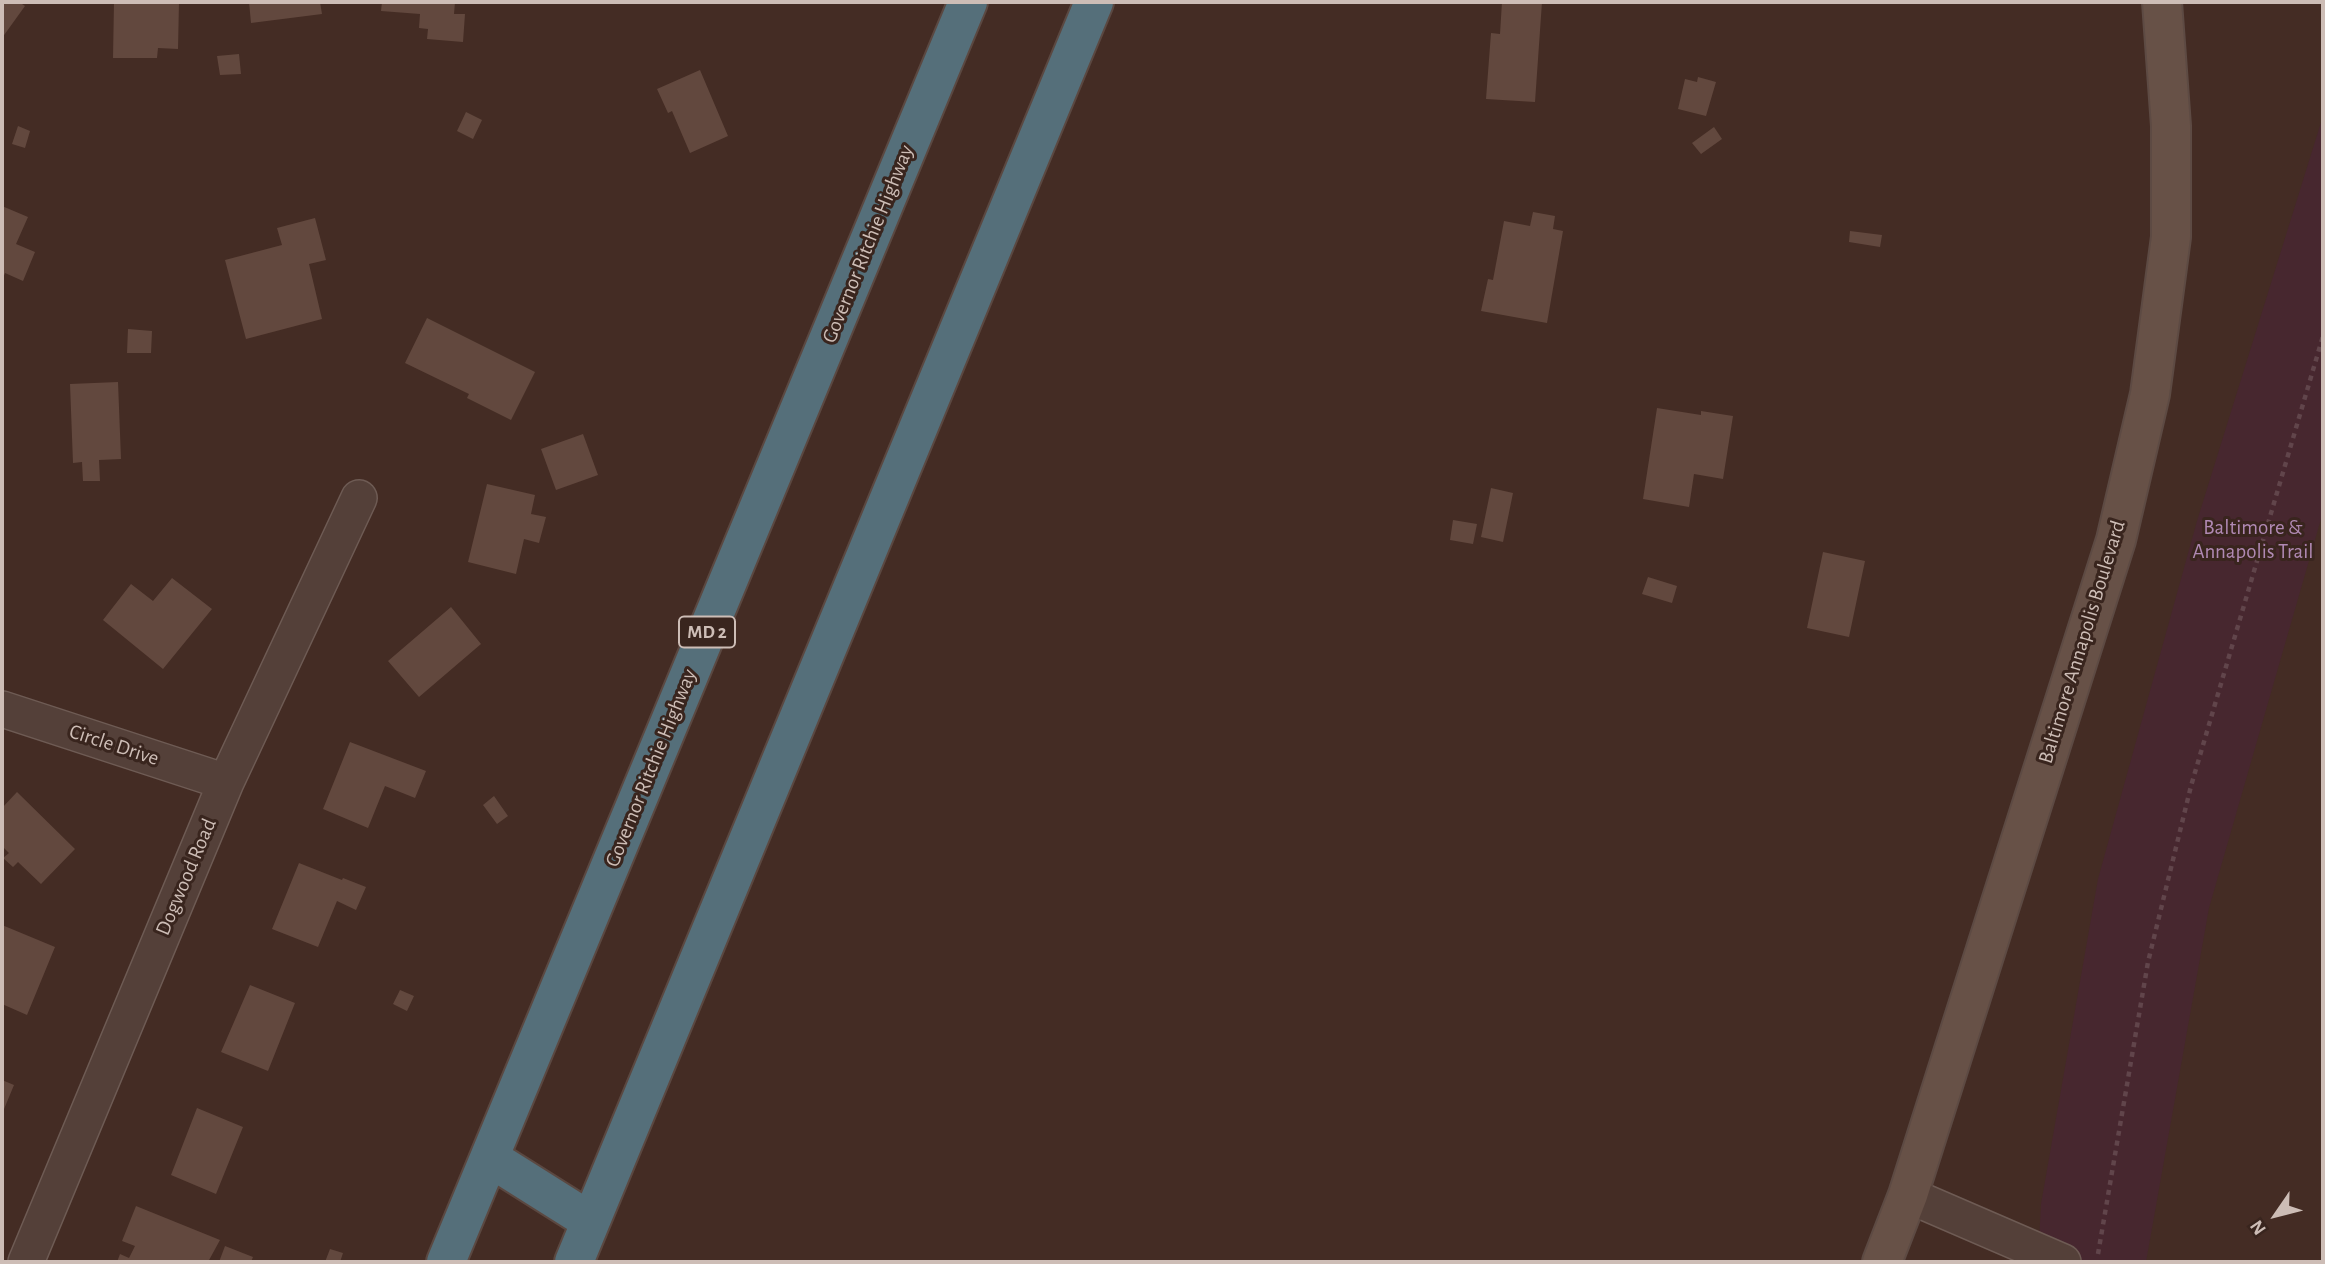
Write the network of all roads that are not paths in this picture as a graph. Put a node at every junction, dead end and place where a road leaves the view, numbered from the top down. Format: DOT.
graph roads {
  1 [pos="968,2"];
  2 [pos="1094,2"];
  3 [pos="2162,2"];
  4 [pos="359,498"];
  5 [pos="2,709"];
  6 [pos="226,782"];
  7 [pos="490,1158"];
  8 [pos="1908,1195"];
  9 [pos="590,1221"];
  10 [pos="26,1262"];
  11 [pos="446,1262"];
  12 [pos="574,1262"];
  13 [pos="1882,1262"];
  14 [pos="2063,1262"];
  1 -- 7 [label="highway, Governor Ritchie Highway / MD 2"];
  2 -- 9 [label="highway"];
  3 -- 8 [label="street, Baltimore Annapolis Boulevard"];
  4 -- 6 [label="street, Dogwood Road"];
  5 -- 6 [label="street, Circle Drive"];
  6 -- 10 [label="street, Dogwood Road"];
  7 -- 9 [label="highway"];
  7 -- 11 [label="highway, Governor Ritchie Highway / MD 2"];
  8 -- 13 [label="street, Baltimore Annapolis Boulevard"];
  8 -- 14 [label="street"];
  9 -- 12 [label="highway"];
}
